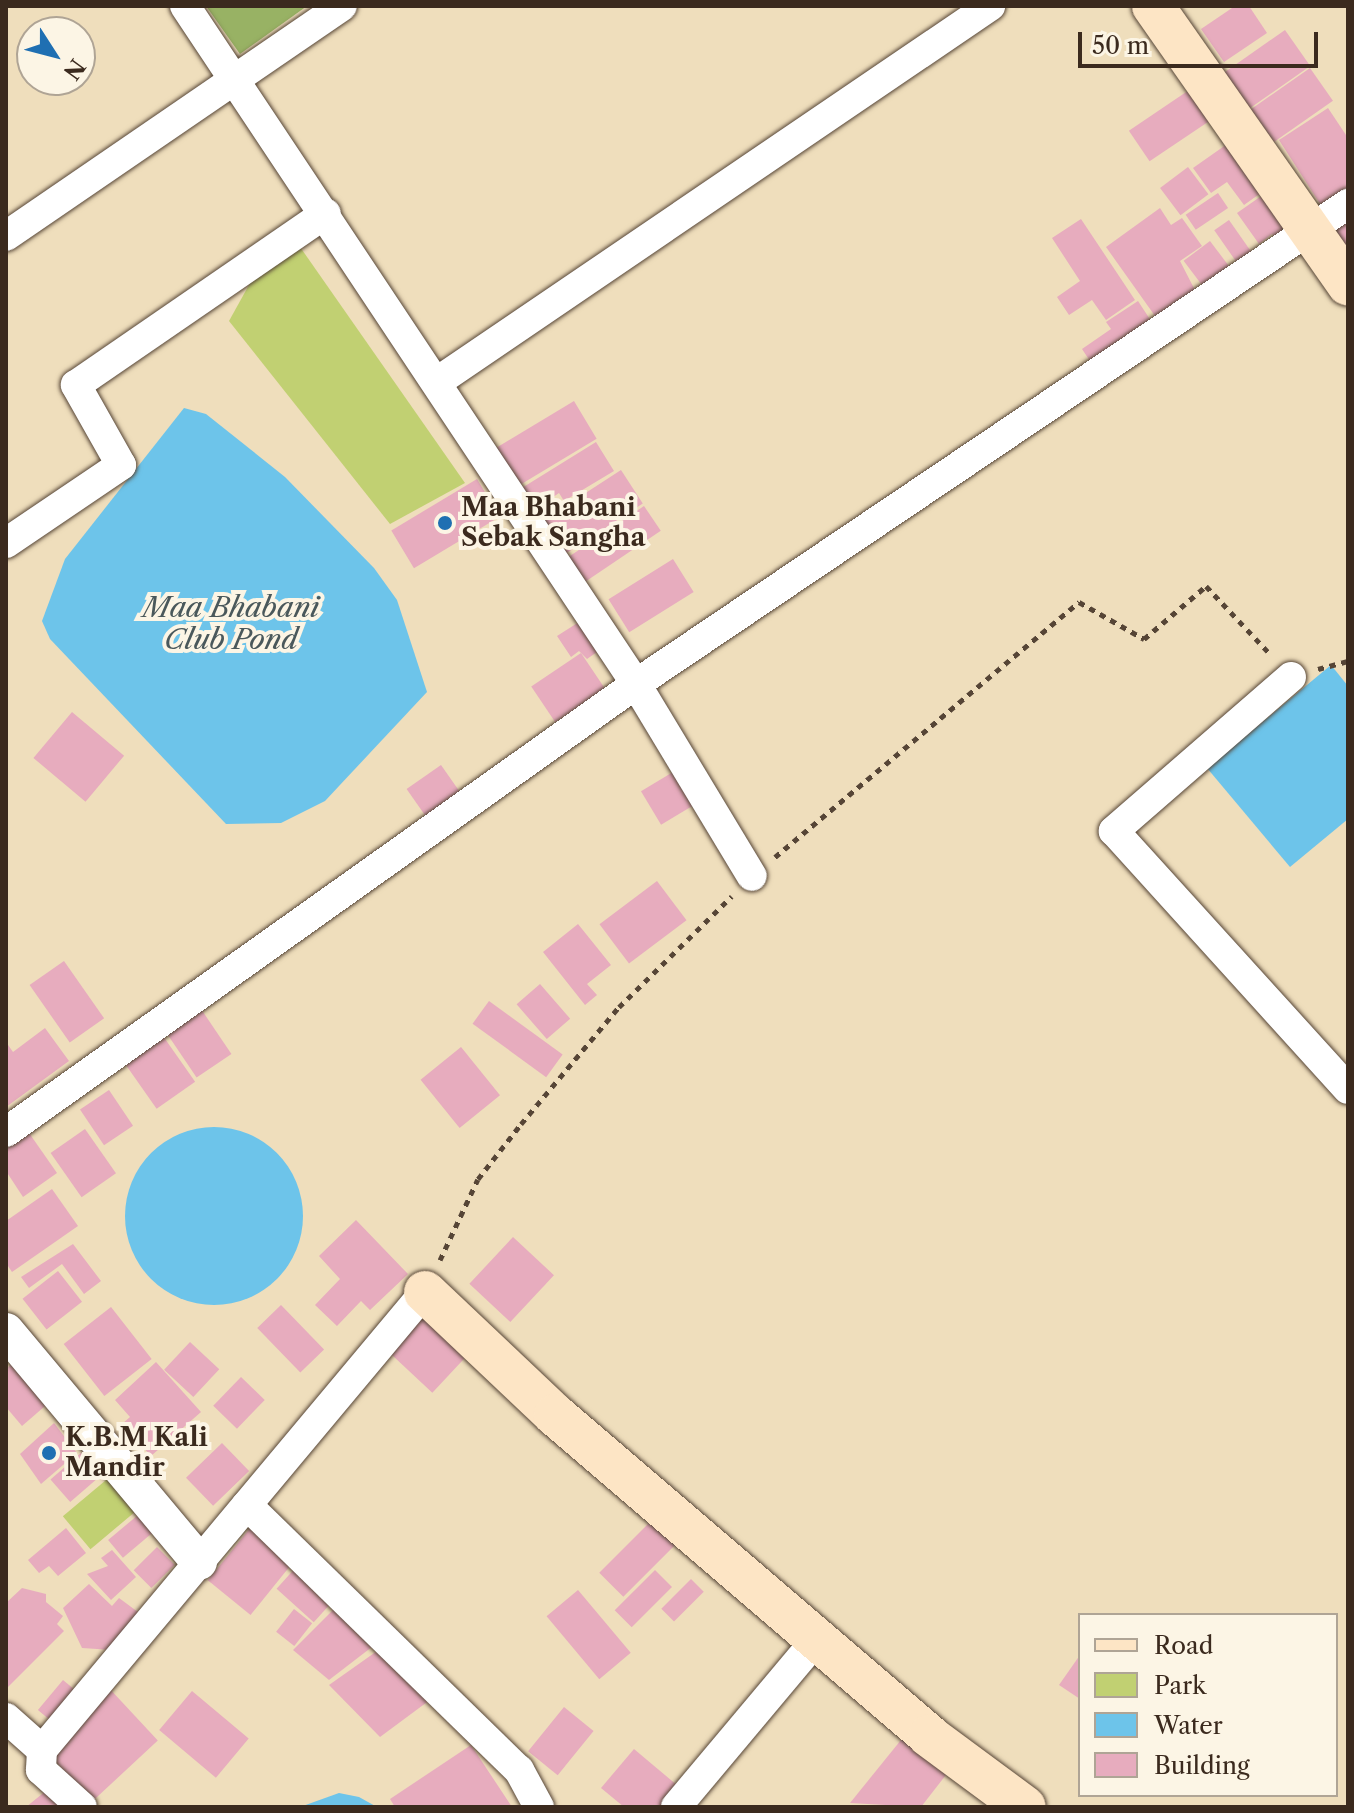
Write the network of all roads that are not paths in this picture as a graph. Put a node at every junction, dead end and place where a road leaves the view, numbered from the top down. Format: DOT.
graph roads {
  1 [pos="185,6"];
  2 [pos="342,6"];
  3 [pos="990,6"];
  4 [pos="1153,6"];
  5 [pos="237,78"];
  6 [pos="1348,204"];
  7 [pos="326,213"];
  8 [pos="1309,230"];
  9 [pos="6,236"];
  10 [pos="1348,285"];
  11 [pos="437,382"];
  12 [pos="6,543"];
  13 [pos="1291,677"];
  14 [pos="636,684"];
  15 [pos="752,876"];
  16 [pos="1348,1089"];
  17 [pos="6,1132"];
  18 [pos="425,1292"];
  19 [pos="6,1331"];
  20 [pos="247,1505"];
  21 [pos="199,1562"];
  22 [pos="818,1638"];
  23 [pos="19,1737"];
  24 [pos="82,1807"];
  25 [pos="539,1807"];
  26 [pos="676,1807"];
  27 [pos="1025,1807"];
  1 -- 5 [label="street"];
  2 -- 5 [label="street"];
  3 -- 11 [label="street"];
  4 -- 8 [label="main road"];
  5 -- 7 [label="street"];
  5 -- 9 [label="street"];
  6 -- 8 [label="street"];
  7 -- 11 [label="street"];
  7 -- 12 [label="street"];
  8 -- 10 [label="main road"];
  8 -- 14 [label="street"];
  11 -- 14 [label="street"];
  13 -- 16 [label="street"];
  14 -- 15 [label="street"];
  14 -- 17 [label="street"];
  18 -- 20 [label="street"];
  18 -- 22 [label="main road"];
  19 -- 21 [label="street"];
  20 -- 21 [label="street"];
  20 -- 25 [label="street"];
  21 -- 23 [label="street"];
  22 -- 26 [label="street"];
  22 -- 27 [label="main road"];
  23 -- 24 [label="street"];
}
